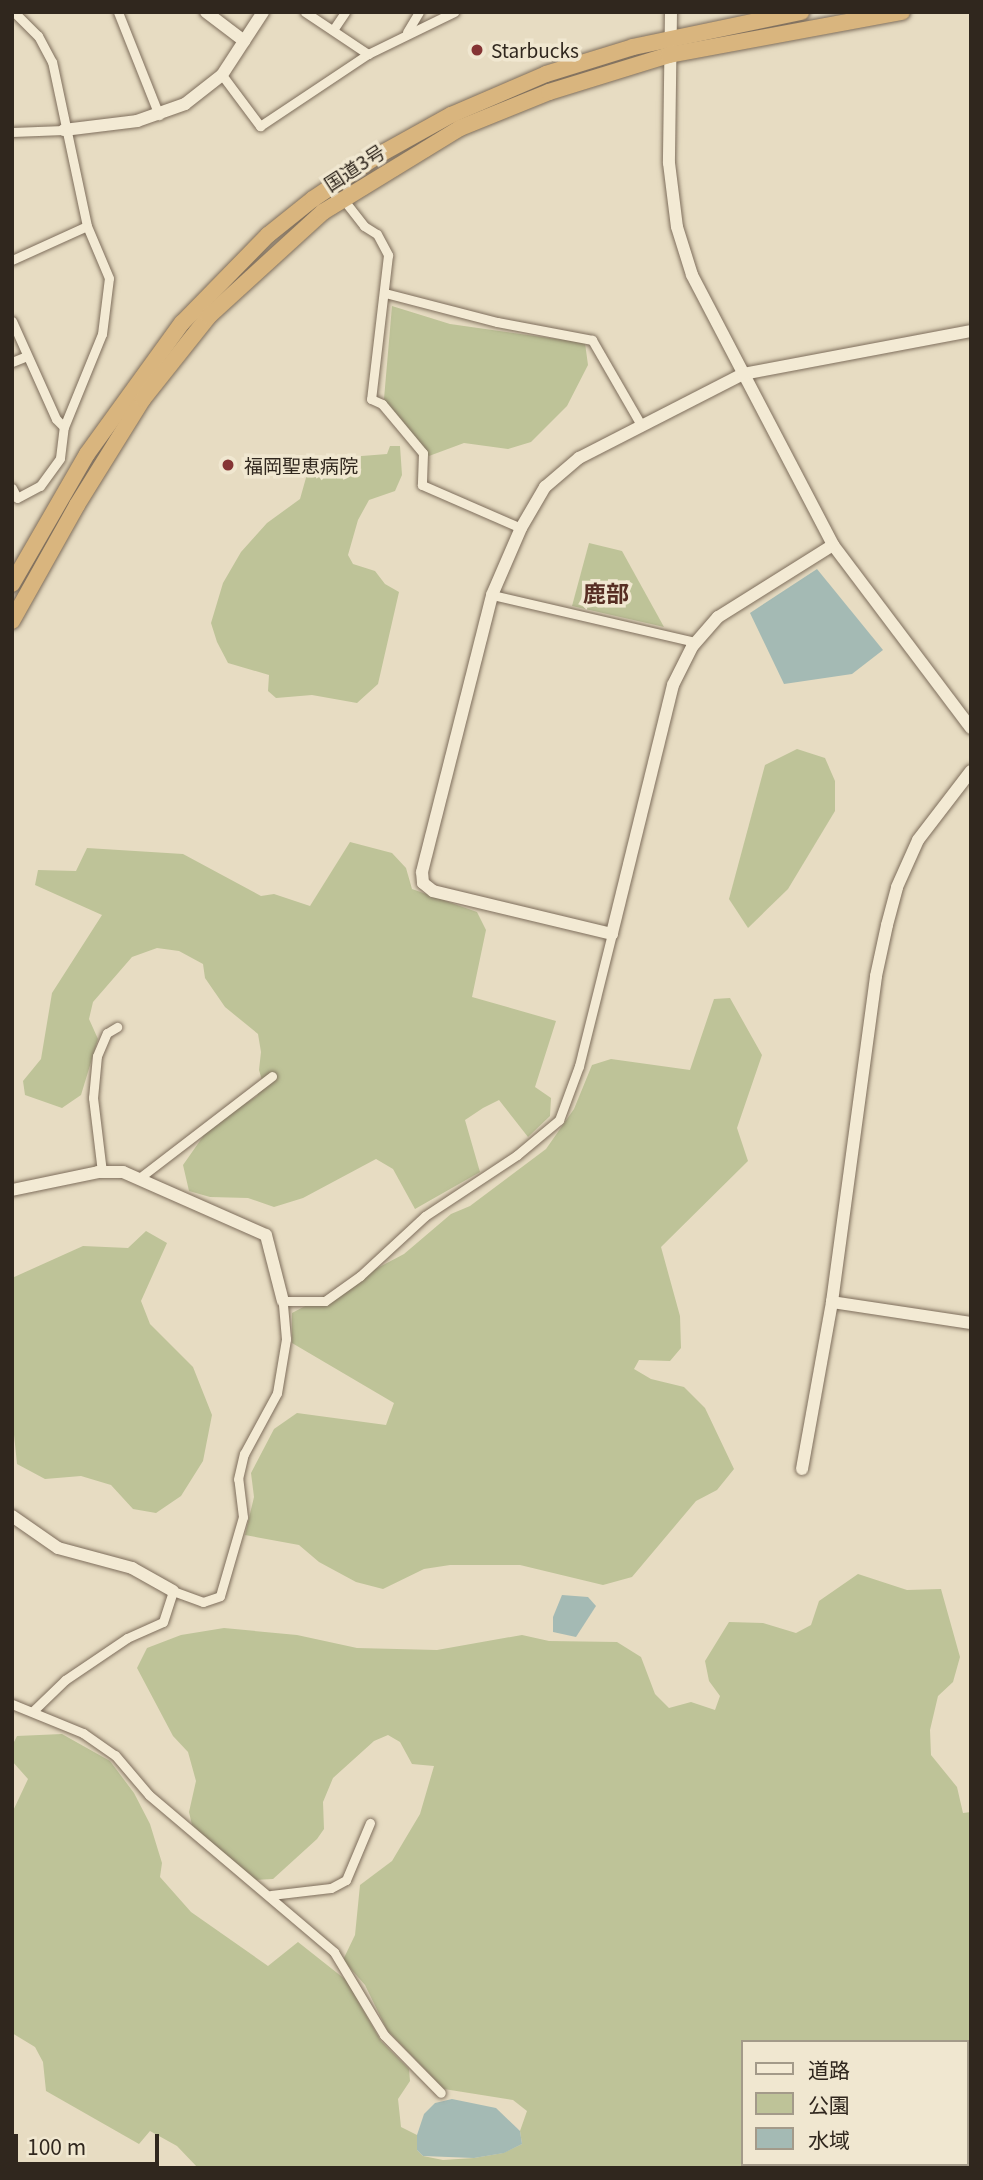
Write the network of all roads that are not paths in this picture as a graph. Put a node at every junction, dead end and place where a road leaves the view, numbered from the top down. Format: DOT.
graph roads {
  1 [pos="15,12"];
  2 [pos="118,12"];
  3 [pos="205,12"];
  4 [pos="263,12"];
  5 [pos="305,12"];
  6 [pos="345,12"];
  7 [pos="419,12"];
  8 [pos="454,12"];
  9 [pos="671,12"];
  10 [pos="801,12"];
  11 [pos="902,12"];
  12 [pos="333,30"];
  13 [pos="406,33"];
  14 [pos="244,41"];
  15 [pos="669,47"];
  16 [pos="368,54"];
  17 [pos="222,75"];
  18 [pos="159,115"];
  19 [pos="64,130"];
  20 [pos="12,132"];
  21 [pos="343,199"];
  22 [pos="87,226"];
  23 [pos="12,260"];
  24 [pos="385,293"];
  25 [pos="12,321"];
  26 [pos="971,331"];
  27 [pos="27,356"];
  28 [pos="12,362"];
  29 [pos="743,374"];
  30 [pos="641,425"];
  31 [pos="64,427"];
  32 [pos="12,488"];
  33 [pos="521,528"];
  34 [pos="833,545"];
  35 [pos="12,584"];
  36 [pos="492,595"];
  37 [pos="12,621"];
  38 [pos="696,642"];
  39 [pos="971,728"];
  40 [pos="971,771"];
  41 [pos="612,934"];
  42 [pos="117,1027"];
  43 [pos="272,1076"];
  44 [pos="102,1172"];
  45 [pos="138,1179"];
  46 [pos="12,1190"];
  47 [pos="283,1301"];
  48 [pos="832,1301"];
  49 [pos="971,1322"];
  50 [pos="802,1469"];
  51 [pos="12,1516"];
  52 [pos="173,1591"];
  53 [pos="12,1704"];
  54 [pos="33,1711"];
  55 [pos="370,1823"];
  56 [pos="271,1895"];
  57 [pos="441,2094"];
  1 -- 19 [label="street"];
  2 -- 18 [label="street"];
  3 -- 14 [label="street"];
  4 -- 14 [label="street"];
  5 -- 12 [label="street"];
  6 -- 12 [label="street"];
  7 -- 13 [label="street"];
  8 -- 13 [label="street"];
  9 -- 15 [label="street"];
  10 -- 15 [label="highway, 国道3号"];
  11 -- 15 [label="highway, 国道3号"];
  12 -- 16 [label="street"];
  13 -- 16 [label="street"];
  14 -- 17 [label="street"];
  15 -- 21 [label="highway, 国道3号"];
  15 -- 29 [label="street"];
  15 -- 35 [label="highway, 国道3号"];
  16 -- 17 [label="street"];
  17 -- 18 [label="street"];
  18 -- 19 [label="street"];
  19 -- 20 [label="street"];
  19 -- 22 [label="street"];
  21 -- 24 [label="street"];
  21 -- 37 [label="highway, 国道3号"];
  22 -- 23 [label="street"];
  22 -- 31 [label="street"];
  24 -- 30 [label="street"];
  24 -- 33 [label="street"];
  25 -- 27 [label="street"];
  26 -- 29 [label="street"];
  27 -- 28 [label="street"];
  27 -- 31 [label="street"];
  29 -- 30 [label="street"];
  29 -- 34 [label="street"];
  30 -- 33 [label="street"];
  31 -- 32 [label="street"];
  33 -- 36 [label="street"];
  34 -- 38 [label="street"];
  34 -- 39 [label="street"];
  36 -- 38 [label="street"];
  36 -- 41 [label="street"];
  38 -- 41 [label="street"];
  40 -- 48 [label="street"];
  41 -- 47 [label="street"];
  42 -- 44 [label="street"];
  43 -- 45 [label="street"];
  44 -- 45 [label="street"];
  44 -- 46 [label="street"];
  45 -- 47 [label="street"];
  47 -- 52 [label="street"];
  48 -- 49 [label="street"];
  48 -- 50 [label="street"];
  51 -- 52 [label="street"];
  52 -- 54 [label="street"];
  53 -- 54 [label="street"];
  54 -- 56 [label="street"];
  55 -- 56 [label="street"];
  56 -- 57 [label="street"];
}
